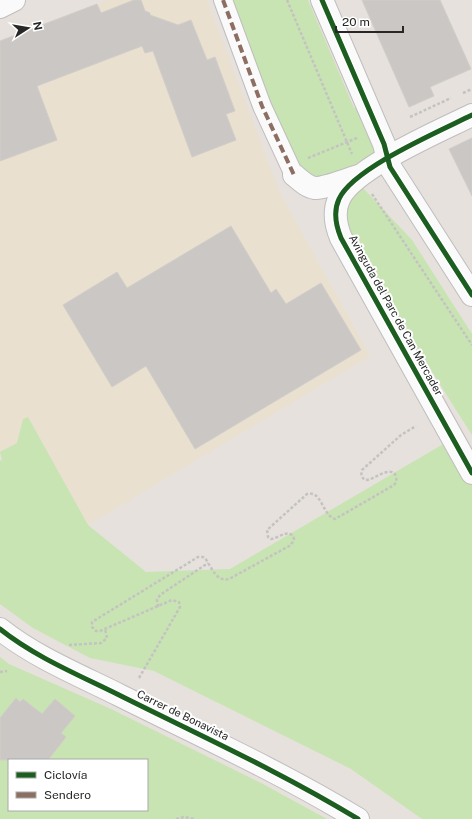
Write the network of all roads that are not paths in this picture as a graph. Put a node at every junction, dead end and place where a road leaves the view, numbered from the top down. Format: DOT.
graph roads {
  1 [pos="14,0"];
  2 [pos="222,0"];
  3 [pos="322,0"];
  4 [pos="0,7"];
  5 [pos="472,115"];
  6 [pos="387,158"];
  7 [pos="299,167"];
  8 [pos="362,174"];
  9 [pos="472,295"];
  10 [pos="472,473"];
  11 [pos="0,629"];
  12 [pos="358,819"];
  1 -- 4 [label="street"];
  2 -- 7 [label="street, Avinguda del Parc de Can Mercader"];
  3 -- 6 [label="street"];
  5 -- 6 [label="street, Avinguda del Parc de Can Mercader"];
  6 -- 8 [label="street, Avinguda del Parc de Can Mercader"];
  6 -- 9 [label="street"];
  7 -- 8 [label="street, Avinguda del Parc de Can Mercader"];
  8 -- 10 [label="street, Avinguda del Parc de Can Mercader"];
  11 -- 12 [label="street, Carrer de Bonavista"];
}
